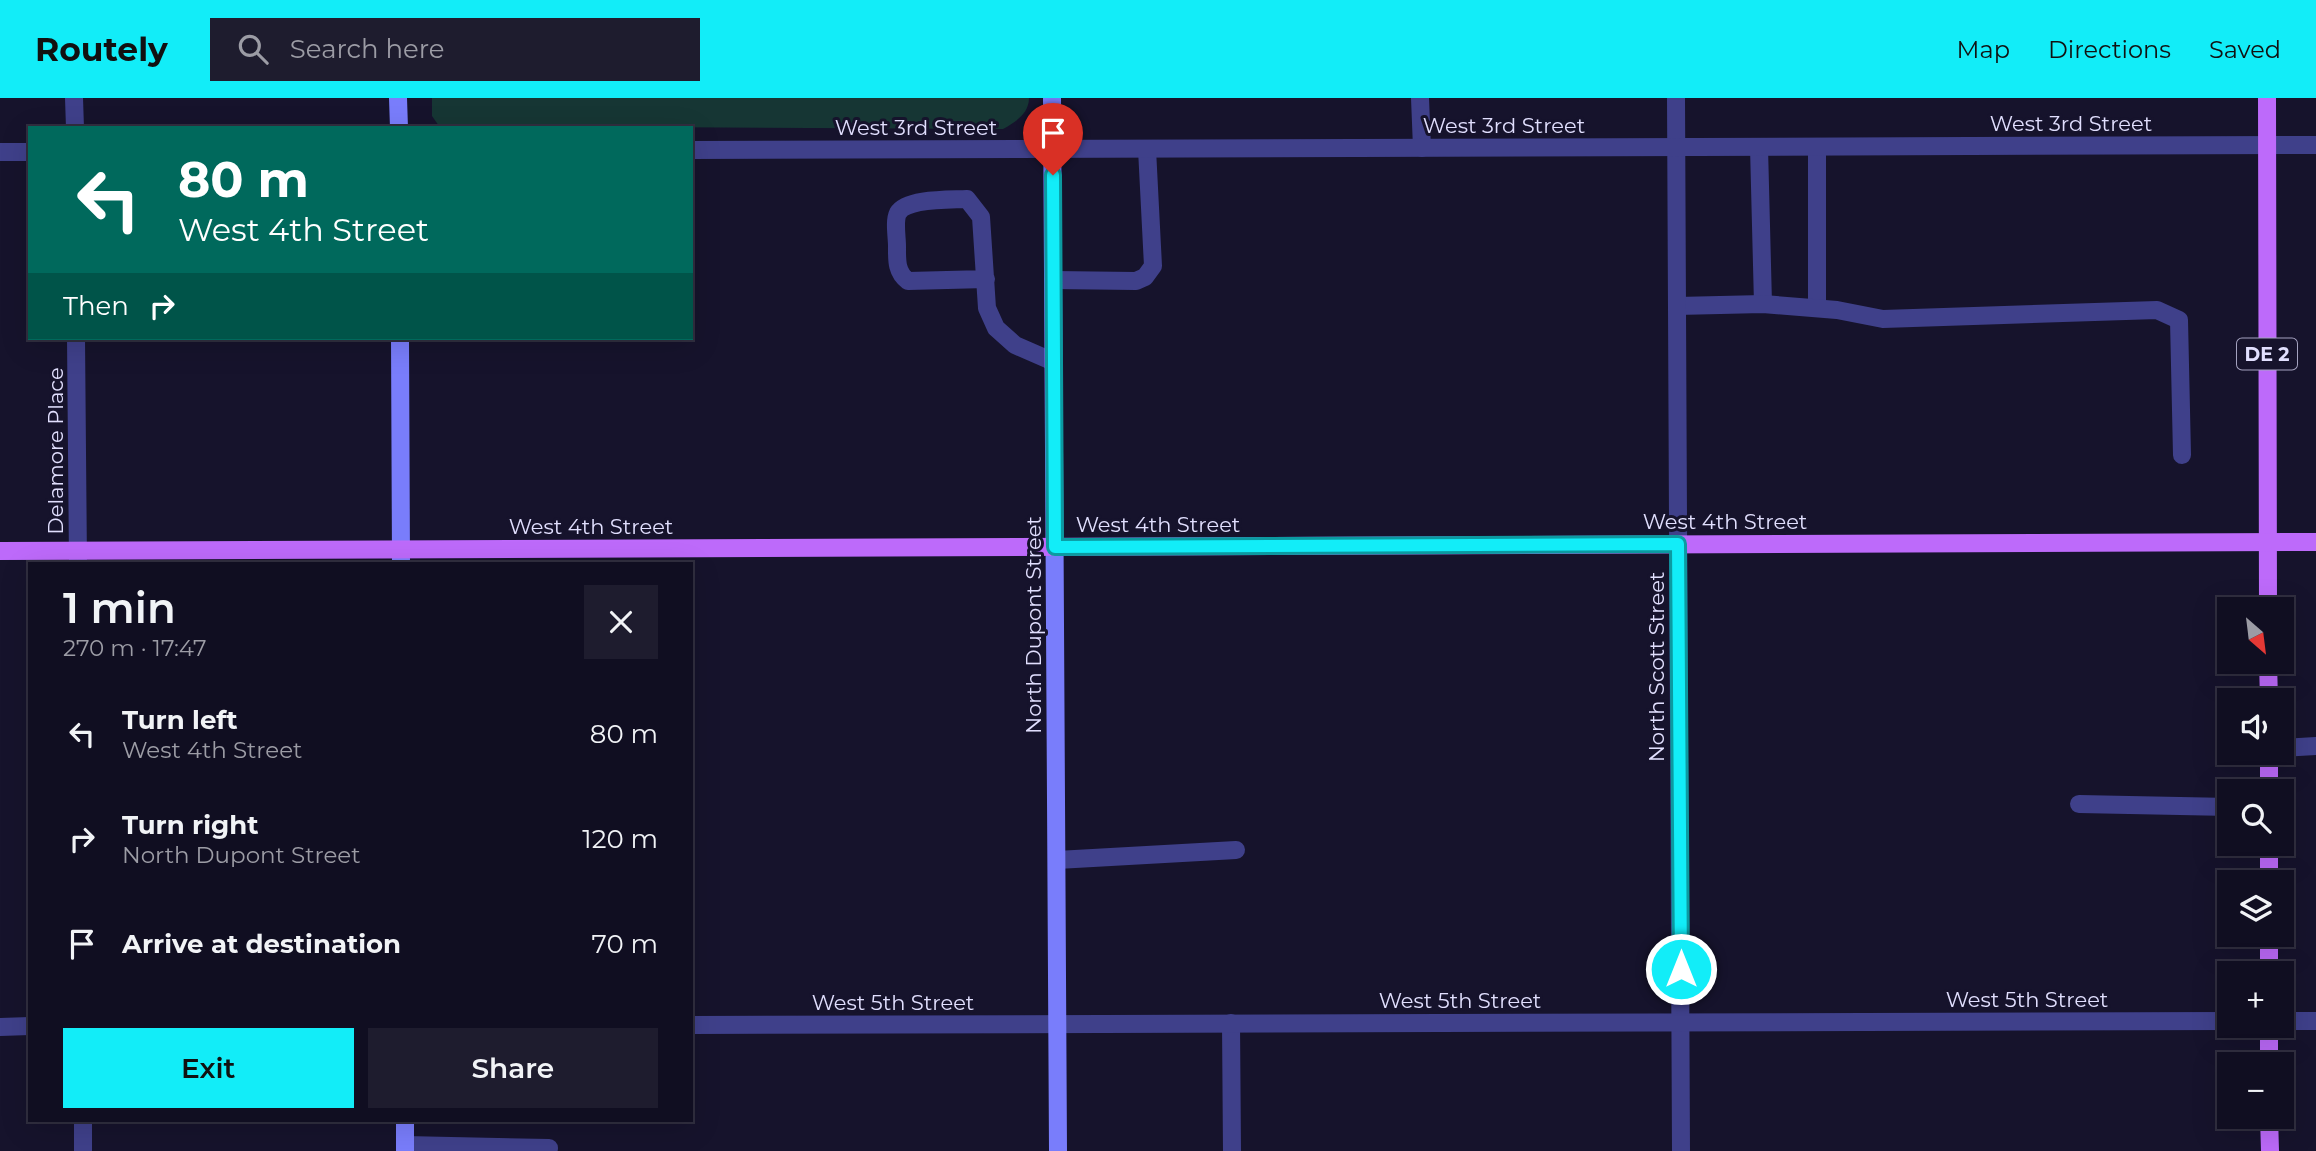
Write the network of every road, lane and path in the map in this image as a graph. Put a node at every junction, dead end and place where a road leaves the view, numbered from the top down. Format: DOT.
graph roads {
  1 [pos="74,98"];
  2 [pos="398,98"];
  3 [pos="1052,98"];
  4 [pos="1420,98"];
  5 [pos="1676,98"];
  6 [pos="2267,98"];
  7 [pos="75,126"];
  8 [pos="399,126"];
  9 [pos="2267,145"];
  10 [pos="2316,145"];
  11 [pos="1759,147"];
  12 [pos="1817,147"];
  13 [pos="1422,148"];
  14 [pos="1676,148"];
  15 [pos="1053,149"];
  16 [pos="1147,149"];
  17 [pos="693,150"];
  18 [pos="0,152"];
  19 [pos="28,152"];
  20 [pos="986,279"];
  21 [pos="1053,280"];
  22 [pos="1763,304"];
  23 [pos="1677,306"];
  24 [pos="1817,308"];
  25 [pos="76,340"];
  26 [pos="400,340"];
  27 [pos="1054,362"];
  28 [pos="2182,455"];
  29 [pos="2268,542"];
  30 [pos="2316,542"];
  31 [pos="1678,544"];
  32 [pos="1055,547"];
  33 [pos="0,551"];
  34 [pos="401,556"];
  35 [pos="78,557"];
  36 [pos="2268,597"];
  37 [pos="2316,746"];
  38 [pos="2294,747"];
  39 [pos="2079,804"];
  40 [pos="2217,807"];
  41 [pos="1236,850"];
  42 [pos="1057,860"];
  43 [pos="2217,1021"];
  44 [pos="2294,1021"];
  45 [pos="2316,1021"];
  46 [pos="1231,1023"];
  47 [pos="1681,1023"];
  48 [pos="1058,1024"];
  49 [pos="693,1025"];
  50 [pos="0,1027"];
  51 [pos="28,1027"];
  52 [pos="83,1122"];
  53 [pos="405,1122"];
  54 [pos="2269,1129"];
  55 [pos="405,1148"];
  56 [pos="549,1148"];
  57 [pos="83,1151"];
  58 [pos="1058,1151"];
  59 [pos="1232,1151"];
  60 [pos="1681,1151"];
  61 [pos="2270,1151"];
  1 -- 7 [label="street"];
  2 -- 8 [label="street"];
  3 -- 15 [label="street, North Dupont Street"];
  4 -- 13 [label="street"];
  5 -- 14 [label="street, North Scott Street"];
  6 -- 9 [label="main road, DE 2"];
  9 -- 10 [label="street, West 3rd Street"];
  9 -- 12 [label="street, West 3rd Street"];
  9 -- 29 [label="main road, DE 2"];
  11 -- 12 [label="street, West 3rd Street"];
  11 -- 14 [label="street, West 3rd Street"];
  11 -- 22 [label="street"];
  12 -- 24 [label="street"];
  13 -- 14 [label="street, West 3rd Street"];
  13 -- 16 [label="street, West 3rd Street"];
  14 -- 23 [label="street, North Scott Street"];
  15 -- 16 [label="street, West 3rd Street"];
  15 -- 17 [label="street, West 3rd Street"];
  15 -- 21 [label="street, North Dupont Street"];
  16 -- 21 [label="street"];
  18 -- 19 [label="street"];
  20 -- 20 [label="street"];
  20 -- 27 [label="street"];
  21 -- 27 [label="street, North Dupont Street"];
  22 -- 23 [label="street"];
  22 -- 24 [label="street"];
  23 -- 31 [label="street, North Scott Street"];
  24 -- 28 [label="street"];
  25 -- 35 [label="street, Delamore Place"];
  26 -- 34 [label="street"];
  27 -- 32 [label="street, North Dupont Street"];
  29 -- 30 [label="main road, West 4th Street"];
  29 -- 31 [label="main road, West 4th Street"];
  29 -- 36 [label="main road, DE 2"];
  31 -- 32 [label="main road, West 4th Street"];
  31 -- 47 [label="street, North Scott Street"];
  32 -- 34 [label="main road, West 4th Street"];
  32 -- 42 [label="street, North Dupont Street"];
  33 -- 35 [label="main road, West 4th Street"];
  34 -- 35 [label="main road, West 4th Street"];
  37 -- 38 [label="street"];
  39 -- 40 [label="street"];
  41 -- 42 [label="street"];
  42 -- 48 [label="street, North Dupont Street"];
  43 -- 47 [label="street, West 5th Street"];
  44 -- 45 [label="street"];
  46 -- 47 [label="street, West 5th Street"];
  46 -- 48 [label="street, West 5th Street"];
  46 -- 59 [label="street"];
  47 -- 60 [label="street, North Scott Street"];
  48 -- 49 [label="street, West 5th Street"];
  48 -- 58 [label="street, North Dupont Street"];
  50 -- 51 [label="street"];
  52 -- 57 [label="street"];
  53 -- 55 [label="street"];
  54 -- 61 [label="main road"];
  55 -- 56 [label="street"];
}
